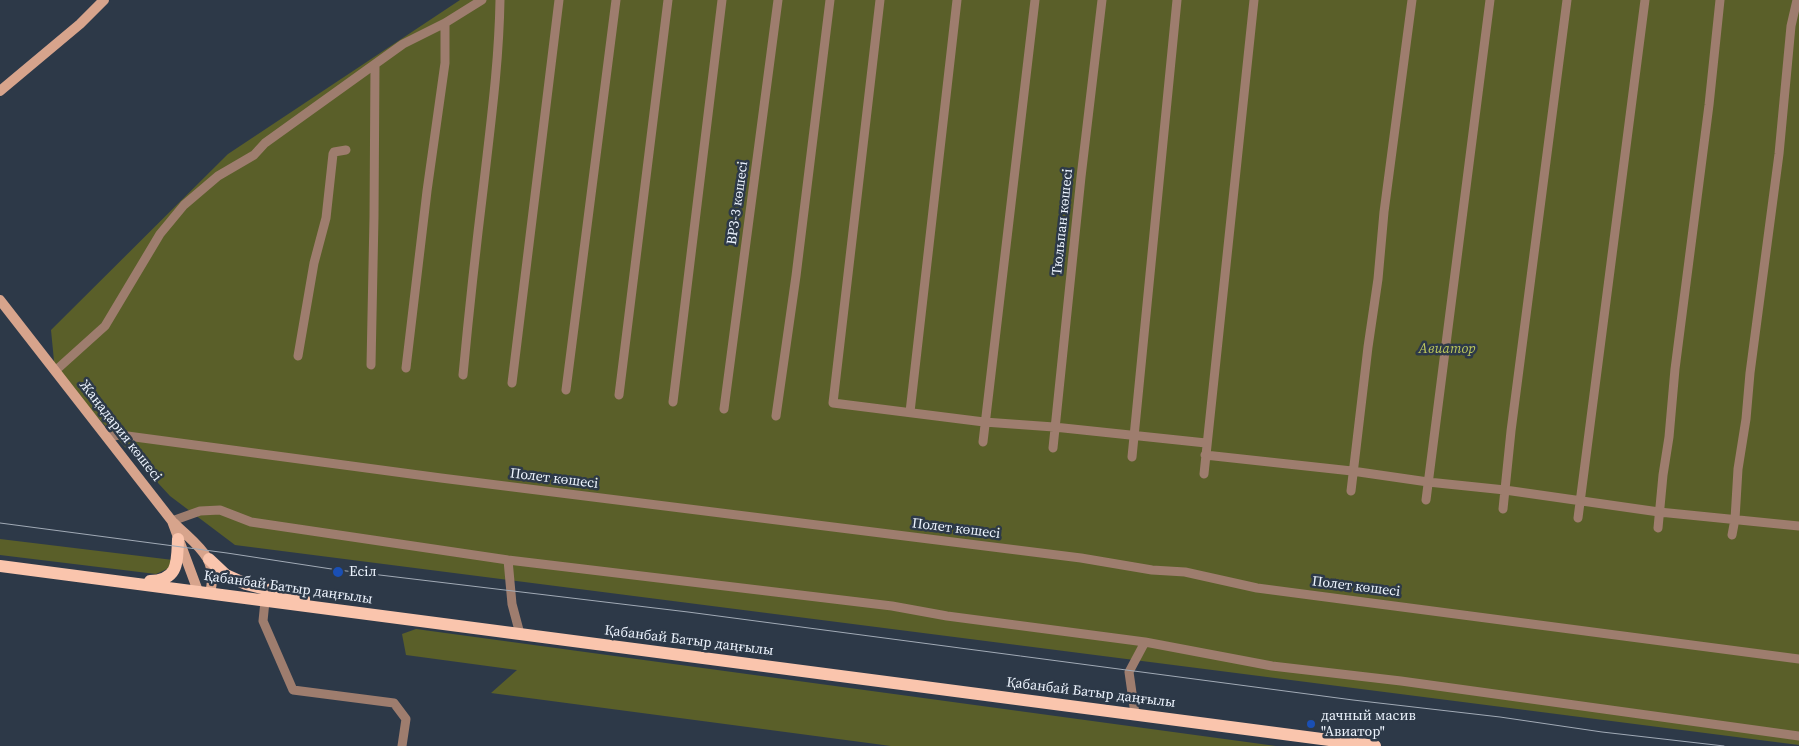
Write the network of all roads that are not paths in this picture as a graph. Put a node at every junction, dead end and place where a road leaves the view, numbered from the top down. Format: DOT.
graph roads {
  1 [pos="104,0"];
  2 [pos="482,0"];
  3 [pos="500,0"];
  4 [pos="559,0"];
  5 [pos="616,0"];
  6 [pos="668,0"];
  7 [pos="722,0"];
  8 [pos="778,0"];
  9 [pos="830,0"];
  10 [pos="880,0"];
  11 [pos="956,0"];
  12 [pos="1034,0"];
  13 [pos="1102,0"];
  14 [pos="1177,0"];
  15 [pos="1254,0"];
  16 [pos="1412,0"];
  17 [pos="1490,0"];
  18 [pos="1566,0"];
  19 [pos="1645,0"];
  20 [pos="1720,0"];
  21 [pos="1797,0"];
  22 [pos="445,23"];
  23 [pos="374,65"];
  24 [pos="0,91"];
  25 [pos="346,150"];
  26 [pos="0,300"];
  27 [pos="298,356"];
  28 [pos="371,365"];
  29 [pos="406,368"];
  30 [pos="55,371"];
  31 [pos="463,376"];
  32 [pos="512,383"];
  33 [pos="566,390"];
  34 [pos="619,394"];
  35 [pos="673,402"];
  36 [pos="724,409"];
  37 [pos="910,412"];
  38 [pos="776,416"];
  39 [pos="984,422"];
  40 [pos="1054,427"];
  41 [pos="1133,435"];
  42 [pos="107,437"];
  43 [pos="983,442"];
  44 [pos="1206,444"];
  45 [pos="1053,448"];
  46 [pos="1205,455"];
  47 [pos="1132,457"];
  48 [pos="1352,471"];
  49 [pos="1204,474"];
  50 [pos="1428,482"];
  51 [pos="1505,490"];
  52 [pos="1351,491"];
  53 [pos="1426,500"];
  54 [pos="1580,500"];
  55 [pos="1503,509"];
  56 [pos="1659,512"];
  57 [pos="1578,518"];
  58 [pos="1735,519"];
  59 [pos="172,521"];
  60 [pos="1799,526"];
  61 [pos="1658,528"];
  62 [pos="1732,535"];
  63 [pos="178,539"];
  64 [pos="209,559"];
  65 [pos="508,560"];
  66 [pos="0,566"];
  67 [pos="131,582"];
  68 [pos="204,592"];
  69 [pos="265,601"];
  70 [pos="362,613"];
  71 [pos="520,634"];
  72 [pos="1145,642"];
  73 [pos="1799,659"];
  74 [pos="1135,714"];
  75 [pos="1799,736"];
  76 [pos="402,746"];
  77 [pos="1374,746"];
  1 -- 24 [label="street"];
  2 -- 22 [label="street"];
  3 -- 31 [label="street"];
  4 -- 32 [label="street"];
  5 -- 33 [label="street"];
  6 -- 34 [label="street"];
  7 -- 35 [label="street"];
  8 -- 36 [label="street, ВРЗ-3 көшесі"];
  9 -- 38 [label="street"];
  10 -- 37 [label="street"];
  11 -- 37 [label="street"];
  12 -- 39 [label="street"];
  13 -- 40 [label="street, Тюльпан көшесі"];
  14 -- 41 [label="street"];
  15 -- 44 [label="street"];
  16 -- 48 [label="street"];
  17 -- 50 [label="street"];
  18 -- 51 [label="street"];
  19 -- 54 [label="street"];
  20 -- 56 [label="street"];
  21 -- 58 [label="street"];
  22 -- 23 [label="street"];
  22 -- 29 [label="street"];
  23 -- 28 [label="street"];
  23 -- 30 [label="street"];
  25 -- 27 [label="street"];
  26 -- 30 [label="street, Жаңадария көшесі"];
  30 -- 42 [label="street, Жаңадария көшесі"];
  37 -- 39 [label="street"];
  39 -- 40 [label="street"];
  39 -- 43 [label="street"];
  40 -- 41 [label="street"];
  40 -- 45 [label="street, Тюльпан көшесі"];
  41 -- 44 [label="street"];
  41 -- 47 [label="street"];
  42 -- 59 [label="street, Жаңадария көшесі"];
  42 -- 73 [label="street, Полет көшесі"];
  44 -- 46 [label="street"];
  46 -- 48 [label="street"];
  46 -- 49 [label="street"];
  48 -- 50 [label="street"];
  48 -- 52 [label="street"];
  50 -- 51 [label="street"];
  50 -- 53 [label="street"];
  51 -- 54 [label="street"];
  51 -- 55 [label="street"];
  54 -- 56 [label="street"];
  54 -- 57 [label="street"];
  56 -- 58 [label="street"];
  56 -- 61 [label="street"];
  58 -- 60 [label="street"];
  58 -- 62 [label="street"];
  59 -- 63 [label="street, Жаңадария көшесі"];
  59 -- 64 [label="street"];
  59 -- 65 [label="street"];
  63 -- 67 [label="main road"];
  63 -- 68 [label="street, Жаңадария көшесі"];
  64 -- 68 [label="street"];
  64 -- 70 [label="main road"];
  65 -- 71 [label="street"];
  65 -- 72 [label="street"];
  66 -- 67 [label="main road, Қабанбай Батыр даңғылы"];
  67 -- 68 [label="main road, Қабанбай Батыр даңғылы"];
  68 -- 69 [label="main road, Қабанбай Батыр даңғылы"];
  69 -- 70 [label="main road, Қабанбай Батыр даңғылы"];
  69 -- 76 [label="street"];
  70 -- 71 [label="main road, Қабанбай Батыр даңғылы"];
  71 -- 74 [label="main road, Қабанбай Батыр даңғылы"];
  72 -- 74 [label="street"];
  72 -- 75 [label="street"];
  74 -- 77 [label="main road, Қабанбай Батыр даңғылы"];
}
